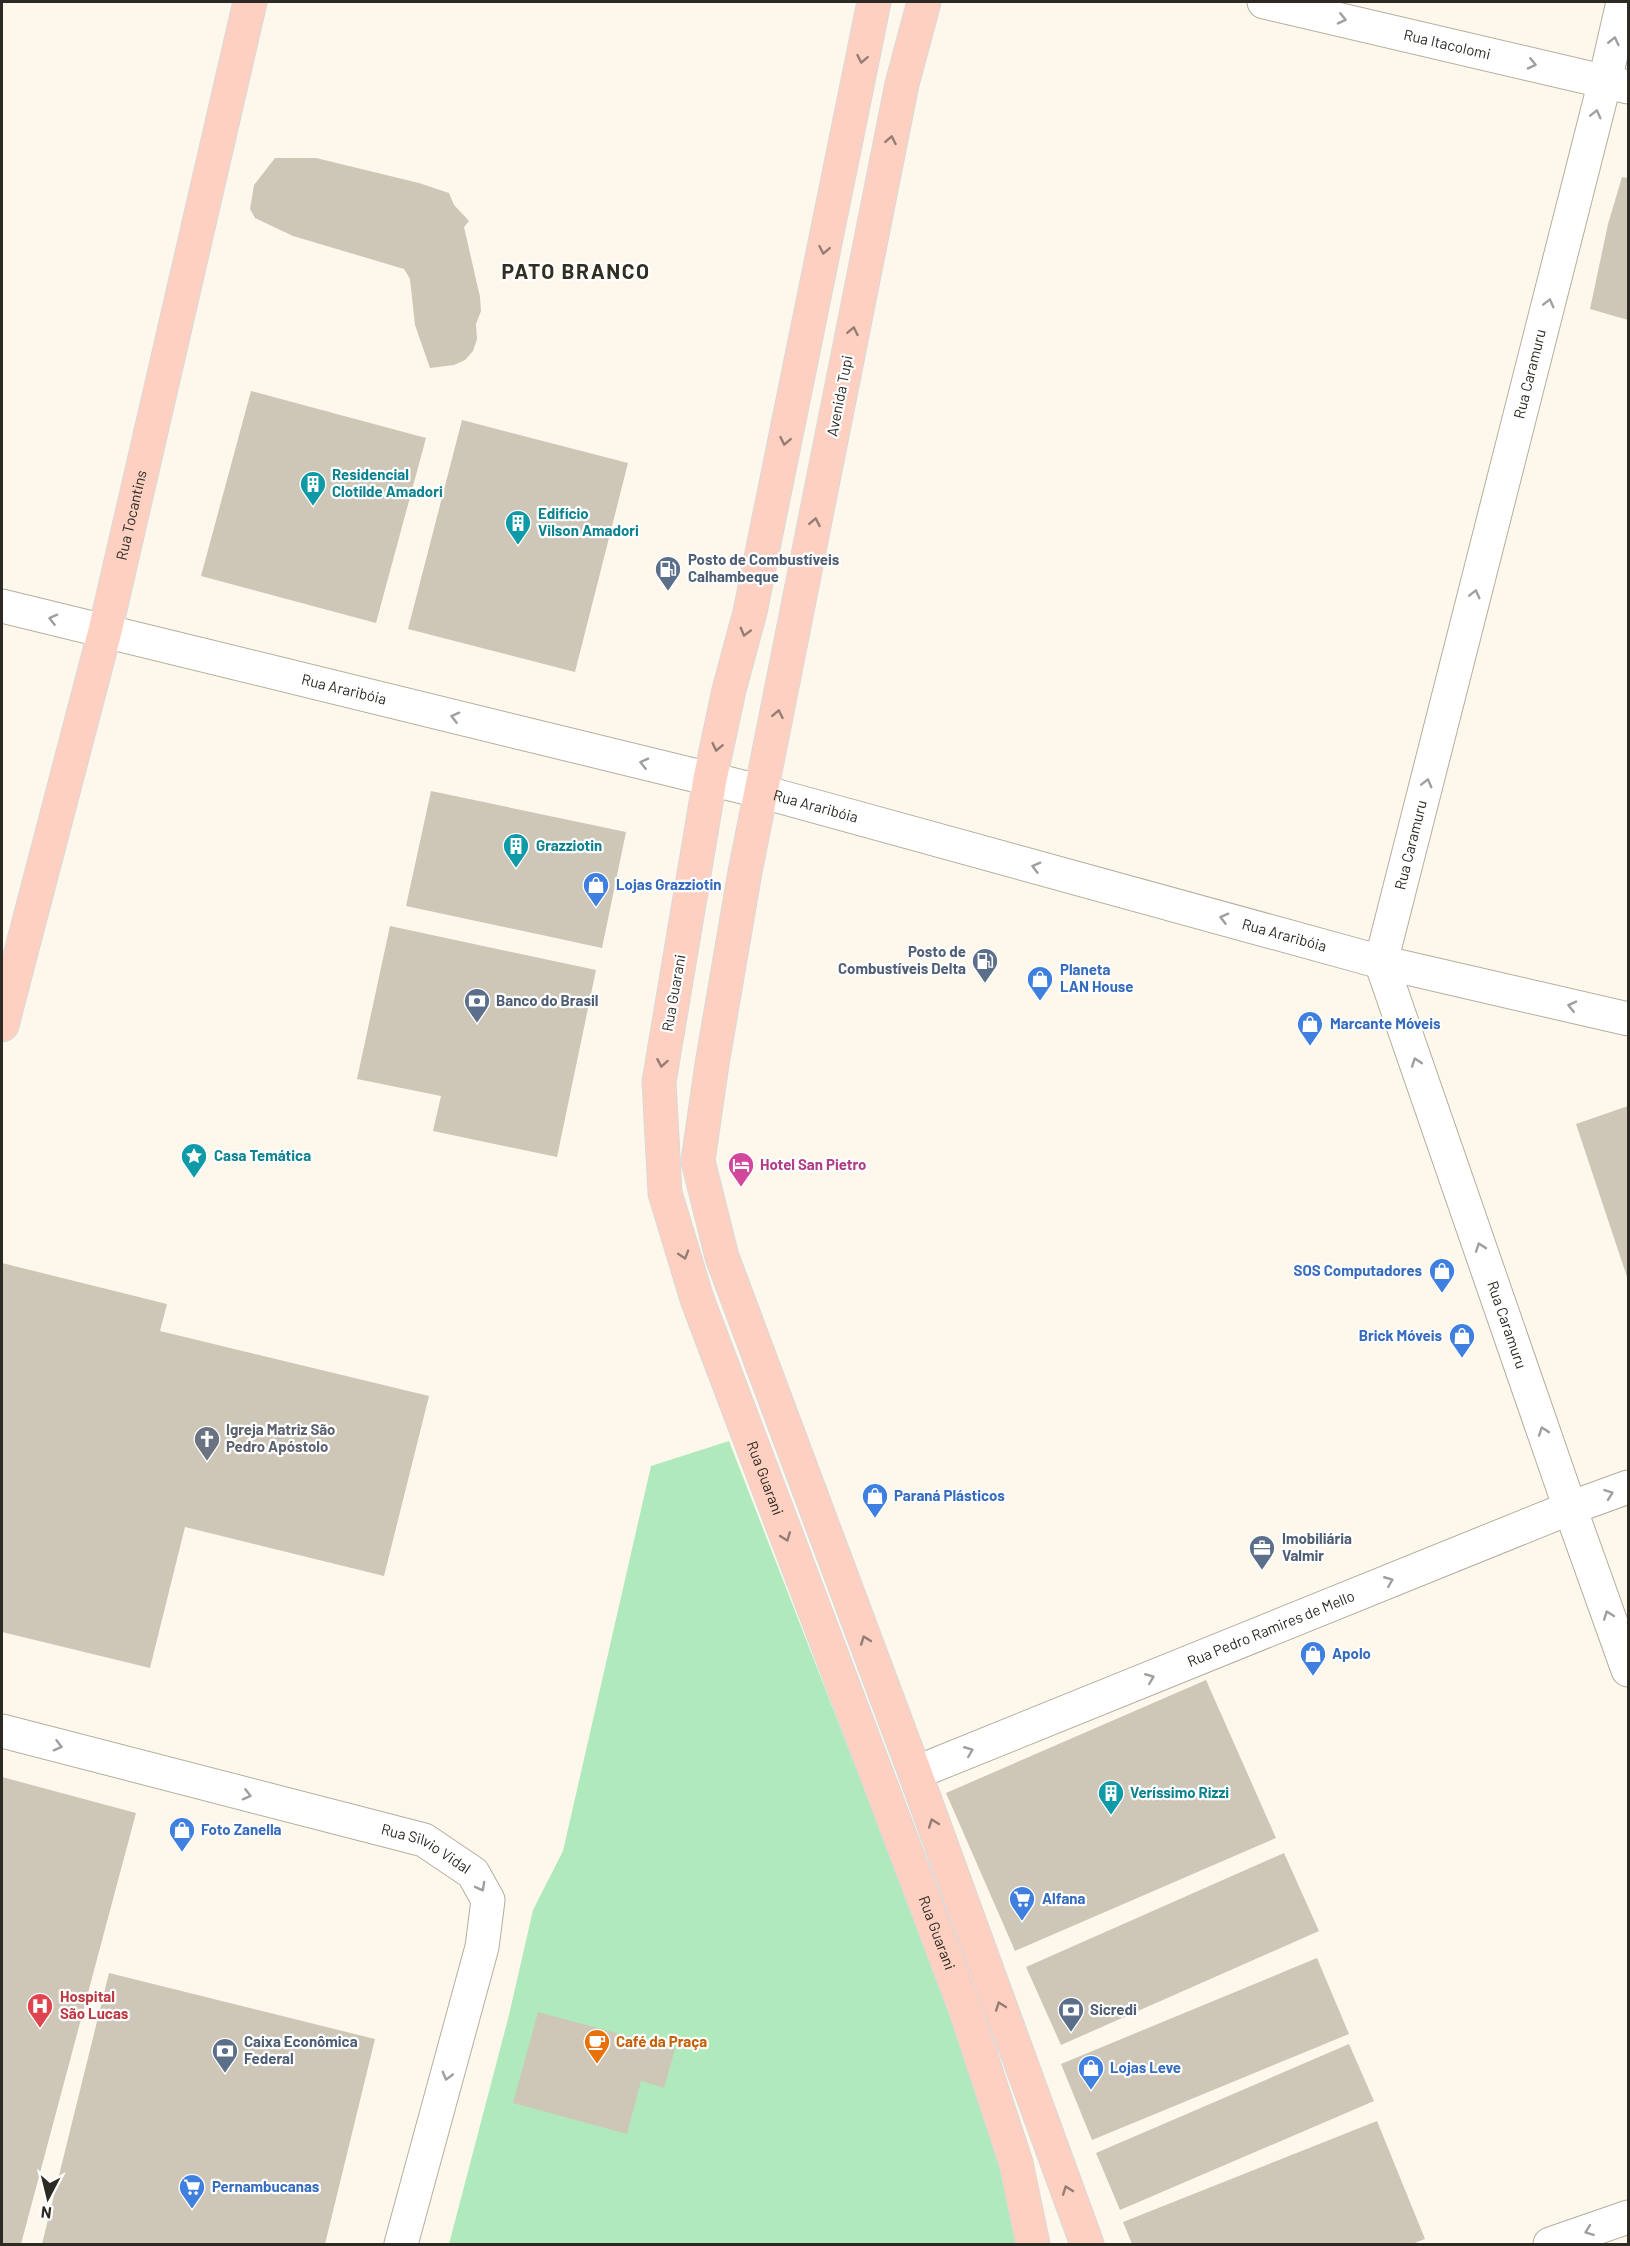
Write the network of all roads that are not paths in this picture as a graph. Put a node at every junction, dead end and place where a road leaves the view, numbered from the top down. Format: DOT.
graph roads {
  1 [pos="250,2"];
  2 [pos="874,2"];
  3 [pos="924,2"];
  4 [pos="1264,2"];
  5 [pos="1623,2"];
  6 [pos="1617,84"];
  7 [pos="2,606"];
  8 [pos="105,631"];
  9 [pos="710,779"];
  10 [pos="763,792"];
  11 [pos="1382,962"];
  12 [pos="1629,1019"];
  13 [pos="2,1025"];
  14 [pos="1629,1487"];
  15 [pos="1570,1508"];
  16 [pos="1629,1670"];
  17 [pos="2,1731"];
  18 [pos="915,1773"];
  19 [pos="1629,2217"];
  20 [pos="401,2244"];
  21 [pos="1034,2244"];
  22 [pos="1087,2244"];
  23 [pos="1550,2244"];
  1 -- 8 [label="main road, Rua Tocantins"];
  2 -- 9 [label="main road, Rua Guarani, one-way"];
  10 -- 3 [label="main road, Avenida Tupi, one-way"];
  4 -- 6 [label="street, Rua Itacolomi, one-way"];
  6 -- 5 [label="street, Rua Caramuru, one-way"];
  11 -- 6 [label="street, Rua Caramuru, one-way"];
  8 -- 7 [label="street, Rua Araribóia, one-way"];
  9 -- 8 [label="street, Rua Araribóia, one-way"];
  8 -- 13 [label="main road, Rua Tocantins"];
  9 -- 10 [label="street, Rua Araribóia"];
  9 -- 21 [label="main road, Rua Guarani, one-way"];
  11 -- 10 [label="street, Rua Araribóia, one-way"];
  18 -- 10 [label="main road, one-way"];
  12 -- 11 [label="street, Rua Araribóia, one-way"];
  15 -- 11 [label="street, Rua Caramuru, one-way"];
  15 -- 14 [label="street, Rua Pedro Ramires de Mello, one-way"];
  16 -- 15 [label="street, Rua Caramuru, one-way"];
  18 -- 15 [label="street, Rua Pedro Ramires de Mello, one-way"];
  17 -- 20 [label="street, Rua Silvio Vidal, one-way"];
  22 -- 18 [label="main road, one-way"];
  19 -- 23 [label="street, one-way"];
}
